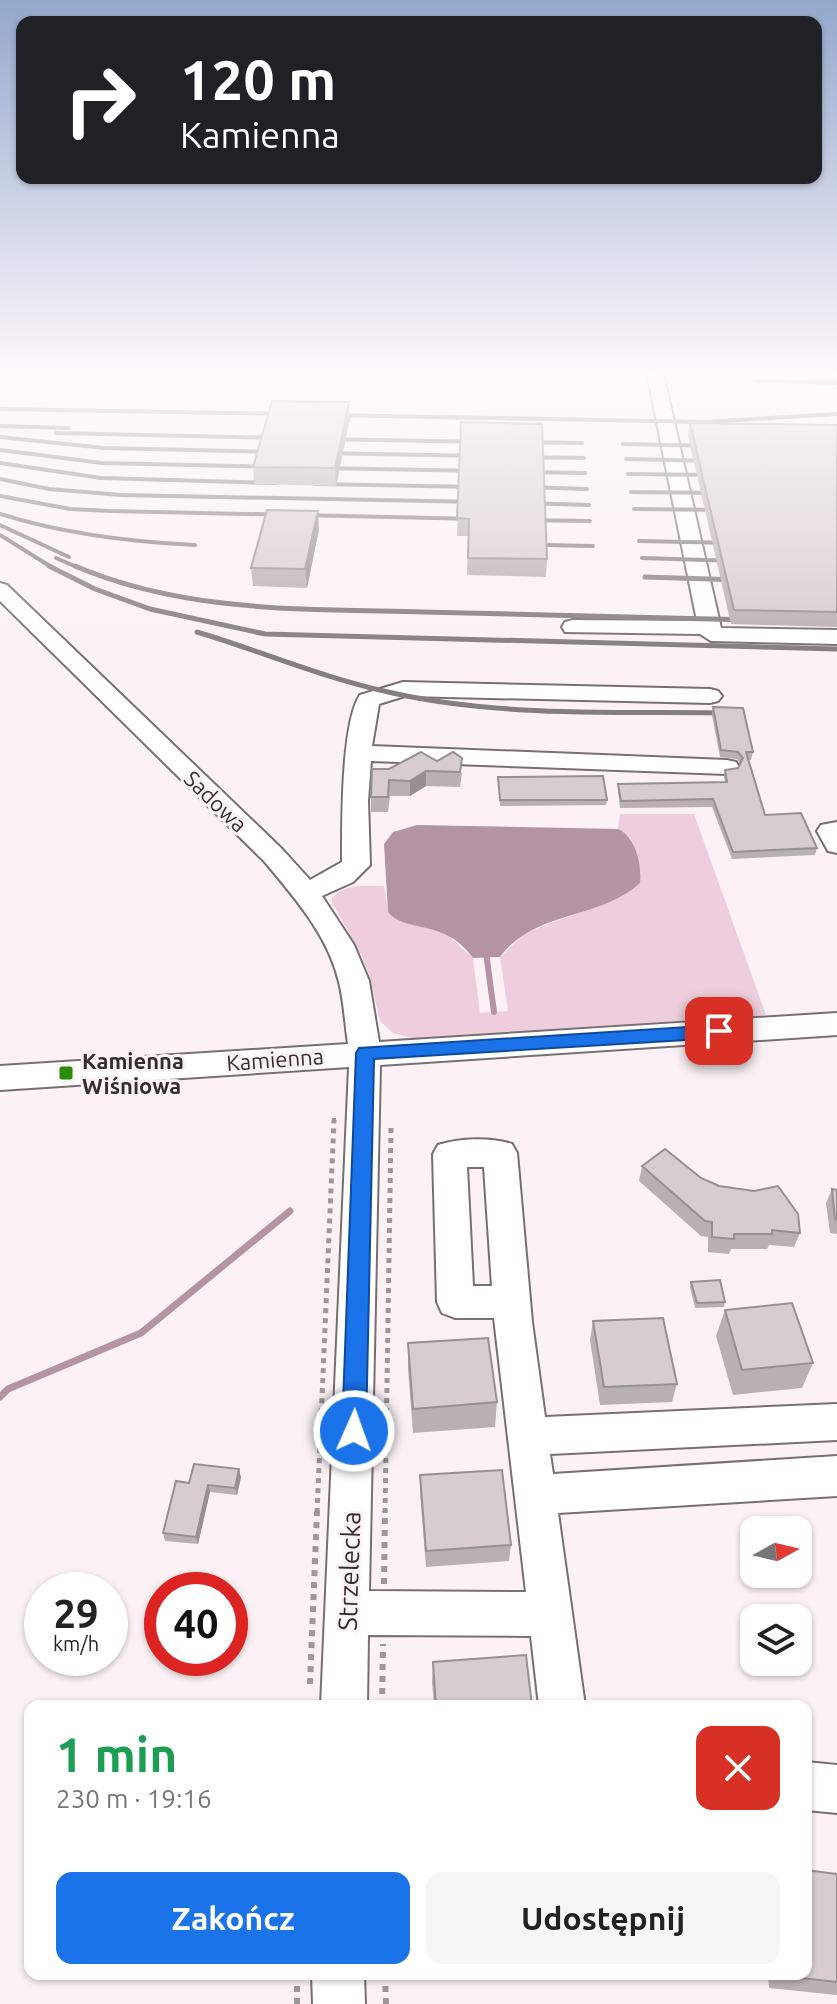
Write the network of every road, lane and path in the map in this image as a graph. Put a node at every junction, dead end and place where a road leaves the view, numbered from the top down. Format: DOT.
graph roads {
  1 [pos="681,467"];
  2 [pos="0,589"];
  3 [pos="573,627"];
  4 [pos="710,628"];
  5 [pos="837,637"];
  6 [pos="710,696"];
  7 [pos="359,753"];
  8 [pos="727,767"];
  9 [pos="837,830"];
  10 [pos="837,845"];
  11 [pos="306,893"];
  12 [pos="837,1024"];
  13 [pos="365,1053"];
  14 [pos="0,1078"];
  15 [pos="335,1100"];
  16 [pos="391,1114"];
  17 [pos="511,1302"];
  18 [pos="837,1422"];
  19 [pos="527,1436"];
  20 [pos="837,1476"];
  21 [pos="534,1495"];
  22 [pos="365,1614"];
  23 [pos="548,1614"];
  24 [pos="328,1698"];
  25 [pos="381,1700"];
  26 [pos="561,1700"];
  27 [pos="812,1787"];
  28 [pos="837,1789"];
  29 [pos="297,1980"];
  30 [pos="338,1980"];
  31 [pos="385,1980"];
  32 [pos="297,2004"];
  33 [pos="339,2004"];
  34 [pos="386,2004"];
  1 -- 4 [label="street"];
  2 -- 11 [label="street, Sadowa"];
  3 -- 4 [label="street"];
  4 -- 5 [label="street"];
  6 -- 7 [label="street"];
  7 -- 8 [label="street"];
  7 -- 11 [label="street"];
  9 -- 10 [label="street"];
  11 -- 13 [label="street, Sadowa"];
  12 -- 13 [label="street, Kamienna"];
  13 -- 14 [label="street, Kamienna"];
  13 -- 22 [label="street, Strzelecka"];
  15 -- 24 [label="path"];
  16 -- 22 [label="path"];
  17 -- 19 [label="street"];
  18 -- 19 [label="street"];
  19 -- 21 [label="street"];
  20 -- 21 [label="street"];
  21 -- 23 [label="street"];
  22 -- 23 [label="street"];
  22 -- 24 [label="street, Strzelecka"];
  22 -- 25 [label="path"];
  23 -- 26 [label="street"];
  27 -- 28 [label="street"];
  29 -- 32 [label="path"];
  30 -- 33 [label="street"];
  31 -- 34 [label="path"];
}
